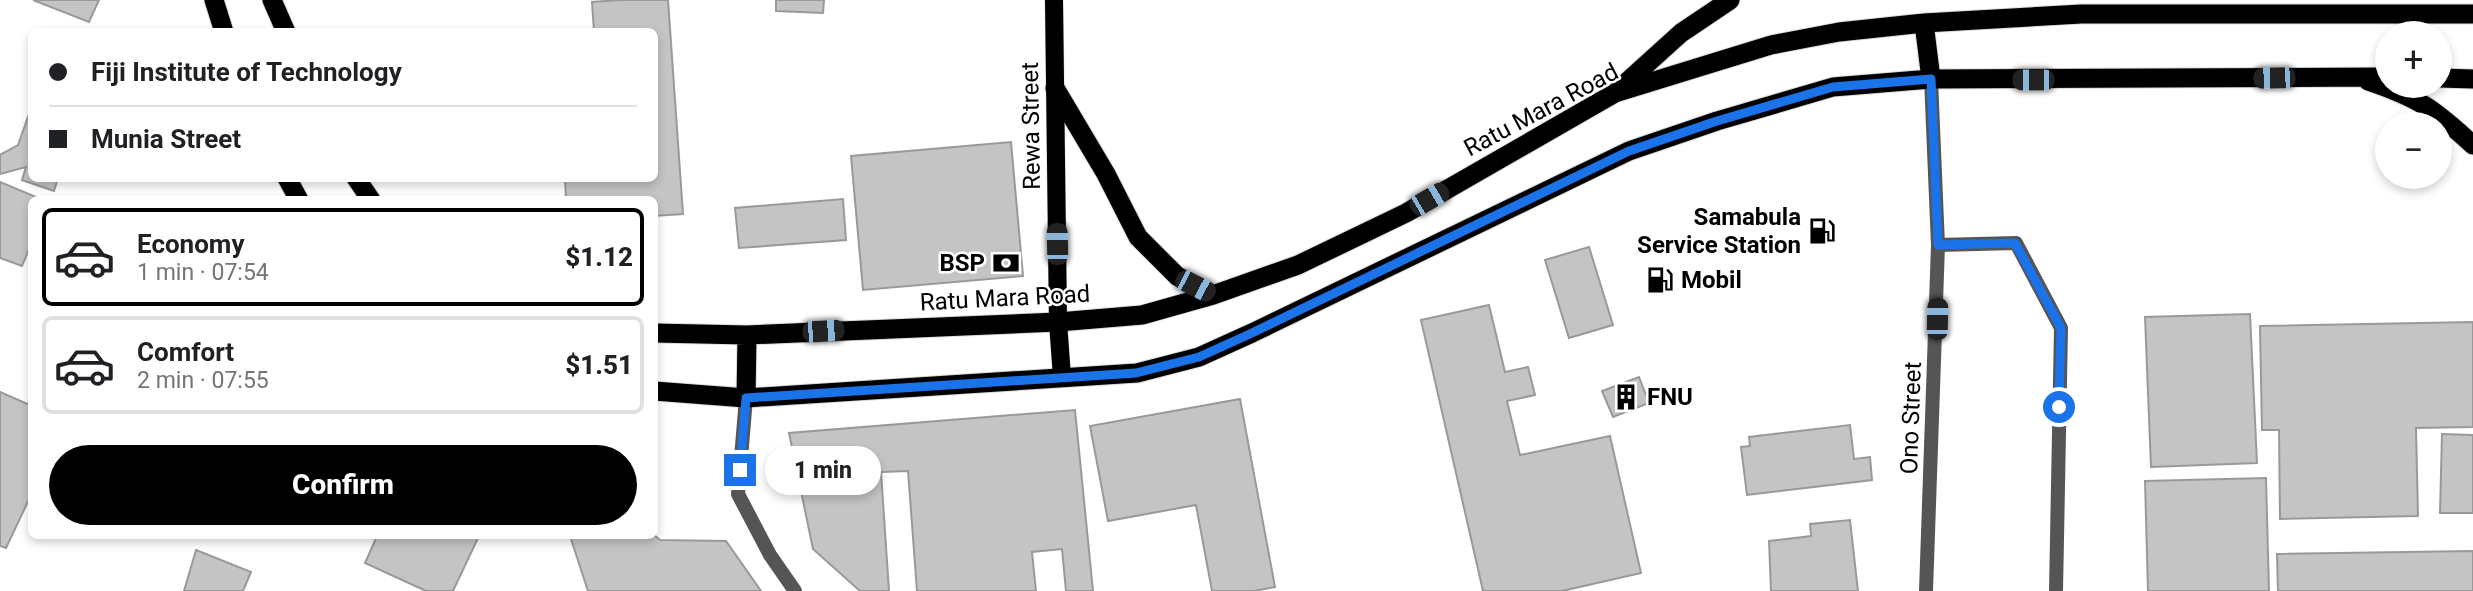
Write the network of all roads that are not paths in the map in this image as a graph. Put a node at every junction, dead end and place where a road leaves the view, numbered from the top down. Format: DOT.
graph roads {
  1 [pos="214,0"];
  2 [pos="272,0"];
  3 [pos="1054,0"];
  4 [pos="1730,0"];
  5 [pos="2061,0"];
  6 [pos="2081,14"];
  7 [pos="2473,14"];
  8 [pos="1924,23"];
  9 [pos="223,28"];
  10 [pos="284,28"];
  11 [pos="2354,77"];
  12 [pos="2375,77"];
  13 [pos="2452,78"];
  14 [pos="1931,79"];
  15 [pos="2473,79"];
  16 [pos="1055,88"];
  17 [pos="1615,93"];
  18 [pos="2473,145"];
  19 [pos="1938,245"];
  20 [pos="1213,295"];
  21 [pos="1058,322"];
  22 [pos="658,333"];
  23 [pos="747,335"];
  24 [pos="1062,377"];
  25 [pos="658,391"];
  26 [pos="746,398"];
  27 [pos="795,591"];
  28 [pos="1926,591"];
  29 [pos="2056,591"];
  1 -- 9 [label="highway"];
  2 -- 10 [label="highway"];
  3 -- 16 [label="main road, Rewa Street"];
  4 -- 17 [label="highway"];
  5 -- 6 [label="highway"];
  6 -- 7 [label="highway, Ratu Mara Road"];
  6 -- 8 [label="highway, Ratu Mara Road"];
  8 -- 14 [label="highway"];
  8 -- 17 [label="highway, Ratu Mara Road"];
  11 -- 12 [label="highway"];
  11 -- 14 [label="highway"];
  11 -- 18 [label="highway"];
  13 -- 15 [label="highway"];
  14 -- 19 [label="street, Ono Street"];
  14 -- 24 [label="highway"];
  16 -- 20 [label="highway"];
  16 -- 21 [label="main road, Rewa Street"];
  17 -- 20 [label="highway, Ratu Mara Road"];
  19 -- 28 [label="street, Ono Street"];
  19 -- 29 [label="street"];
  20 -- 21 [label="highway, Ratu Mara Road"];
  21 -- 23 [label="highway, Ratu Mara Road"];
  21 -- 24 [label="main road, Rewa Street"];
  22 -- 23 [label="highway, Ratu Mara Road"];
  23 -- 26 [label="highway"];
  24 -- 26 [label="highway"];
  25 -- 26 [label="highway"];
  26 -- 27 [label="street"];
}
